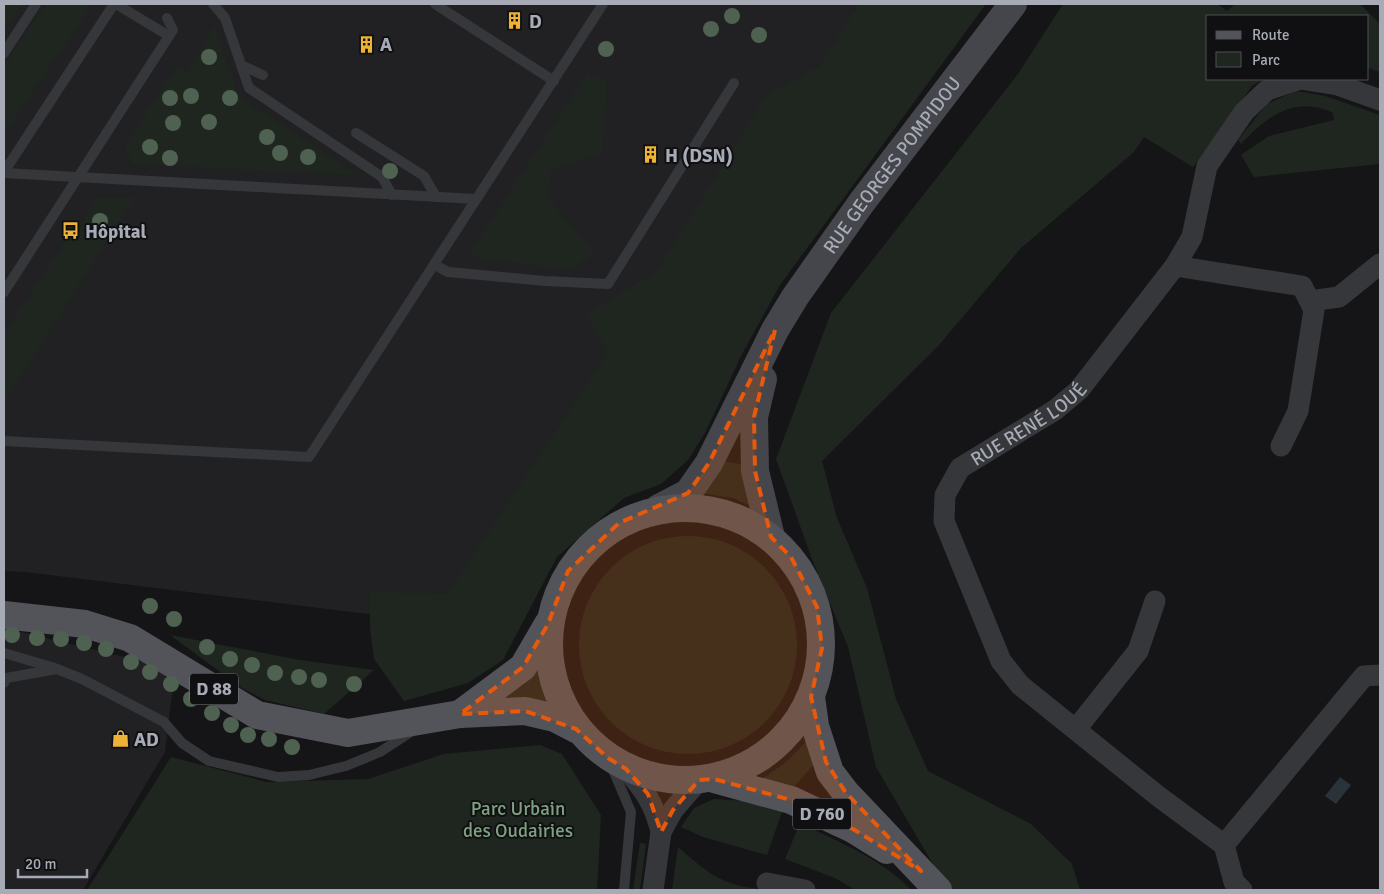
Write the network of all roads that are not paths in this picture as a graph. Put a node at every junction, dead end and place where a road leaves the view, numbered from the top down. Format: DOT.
graph roads {
  1 [pos="36,4"];
  2 [pos="115,4"];
  3 [pos="213,4"];
  4 [pos="434,4"];
  5 [pos="603,4"];
  6 [pos="1013,4"];
  7 [pos="167,18"];
  8 [pos="169,36"];
  9 [pos="4,54"];
  10 [pos="241,65"];
  11 [pos="263,75"];
  12 [pos="1297,80"];
  13 [pos="1305,80"];
  14 [pos="554,81"];
  15 [pos="734,83"];
  16 [pos="1380,100"];
  17 [pos="356,133"];
  18 [pos="4,172"];
  19 [pos="78,177"];
  20 [pos="392,195"];
  21 [pos="436,197"];
  22 [pos="476,200"];
  23 [pos="1380,264"];
  24 [pos="435,265"];
  25 [pos="1175,266"];
  26 [pos="4,292"];
  27 [pos="1310,302"];
  28 [pos="775,330"];
  29 [pos="4,441"];
  30 [pos="1281,446"];
  31 [pos="659,508"];
  32 [pos="771,537"];
  33 [pos="1156,601"];
  34 [pos="4,615"];
  35 [pos="548,624"];
  36 [pos="4,653"];
  37 [pos="57,669"];
  38 [pos="1380,675"];
  39 [pos="4,683"];
  40 [pos="811,697"];
  41 [pos="460,714"];
  42 [pos="431,719"];
  43 [pos="576,729"];
  44 [pos="1076,729"];
  45 [pos="617,764"];
  46 [pos="706,779"];
  47 [pos="661,832"];
  48 [pos="1224,845"];
  49 [pos="930,881"];
  50 [pos="767,883"];
  51 [pos="624,890"];
  52 [pos="653,890"];
  53 [pos="804,890"];
  54 [pos="1242,890"];
  1 -- 9 [label="lane"];
  2 -- 8 [label="lane"];
  2 -- 18 [label="lane"];
  3 -- 10 [label="lane"];
  4 -- 14 [label="lane"];
  5 -- 14 [label="lane"];
  6 -- 28 [label="main road, RUE GEORGES POMPIDOU"];
  7 -- 8 [label="lane"];
  8 -- 19 [label="lane"];
  10 -- 11 [label="lane"];
  10 -- 20 [label="lane"];
  12 -- 25 [label="street, RUE RENÉ LOUÉ"];
  13 -- 16 [label="street, RUE RENÉ LOUÉ"];
  14 -- 22 [label="lane"];
  15 -- 24 [label="lane"];
  17 -- 21 [label="lane"];
  18 -- 19 [label="lane"];
  19 -- 20 [label="lane"];
  19 -- 26 [label="lane"];
  20 -- 21 [label="lane"];
  21 -- 22 [label="lane"];
  22 -- 24 [label="lane"];
  23 -- 27 [label="street"];
  24 -- 29 [label="lane"];
  25 -- 27 [label="street"];
  25 -- 44 [label="street, RUE RENÉ LOUÉ"];
  27 -- 30 [label="street"];
  28 -- 31 [label="main road, RUE GEORGES POMPIDOU"];
  28 -- 32 [label="main road, RUE GEORGES POMPIDOU"];
  31 -- 32 [label="main road"];
  31 -- 35 [label="main road"];
  32 -- 40 [label="main road"];
  33 -- 44 [label="street"];
  34 -- 42 [label="main road, D 88"];
  35 -- 41 [label="main road, D 88"];
  35 -- 43 [label="main road"];
  36 -- 37 [label="lane"];
  37 -- 39 [label="lane"];
  37 -- 42 [label="lane"];
  38 -- 48 [label="street"];
  40 -- 46 [label="main road"];
  40 -- 49 [label="main road, D 760"];
  41 -- 42 [label="main road, D 88"];
  41 -- 43 [label="main road, D 88"];
  43 -- 45 [label="main road"];
  44 -- 48 [label="street, RUE RENÉ LOUÉ"];
  45 -- 46 [label="main road"];
  45 -- 47 [label="street"];
  45 -- 51 [label="lane"];
  46 -- 47 [label="street"];
  46 -- 49 [label="main road, D 760"];
  47 -- 52 [label="street"];
  48 -- 54 [label="street"];
  50 -- 53 [label="street"];
}
